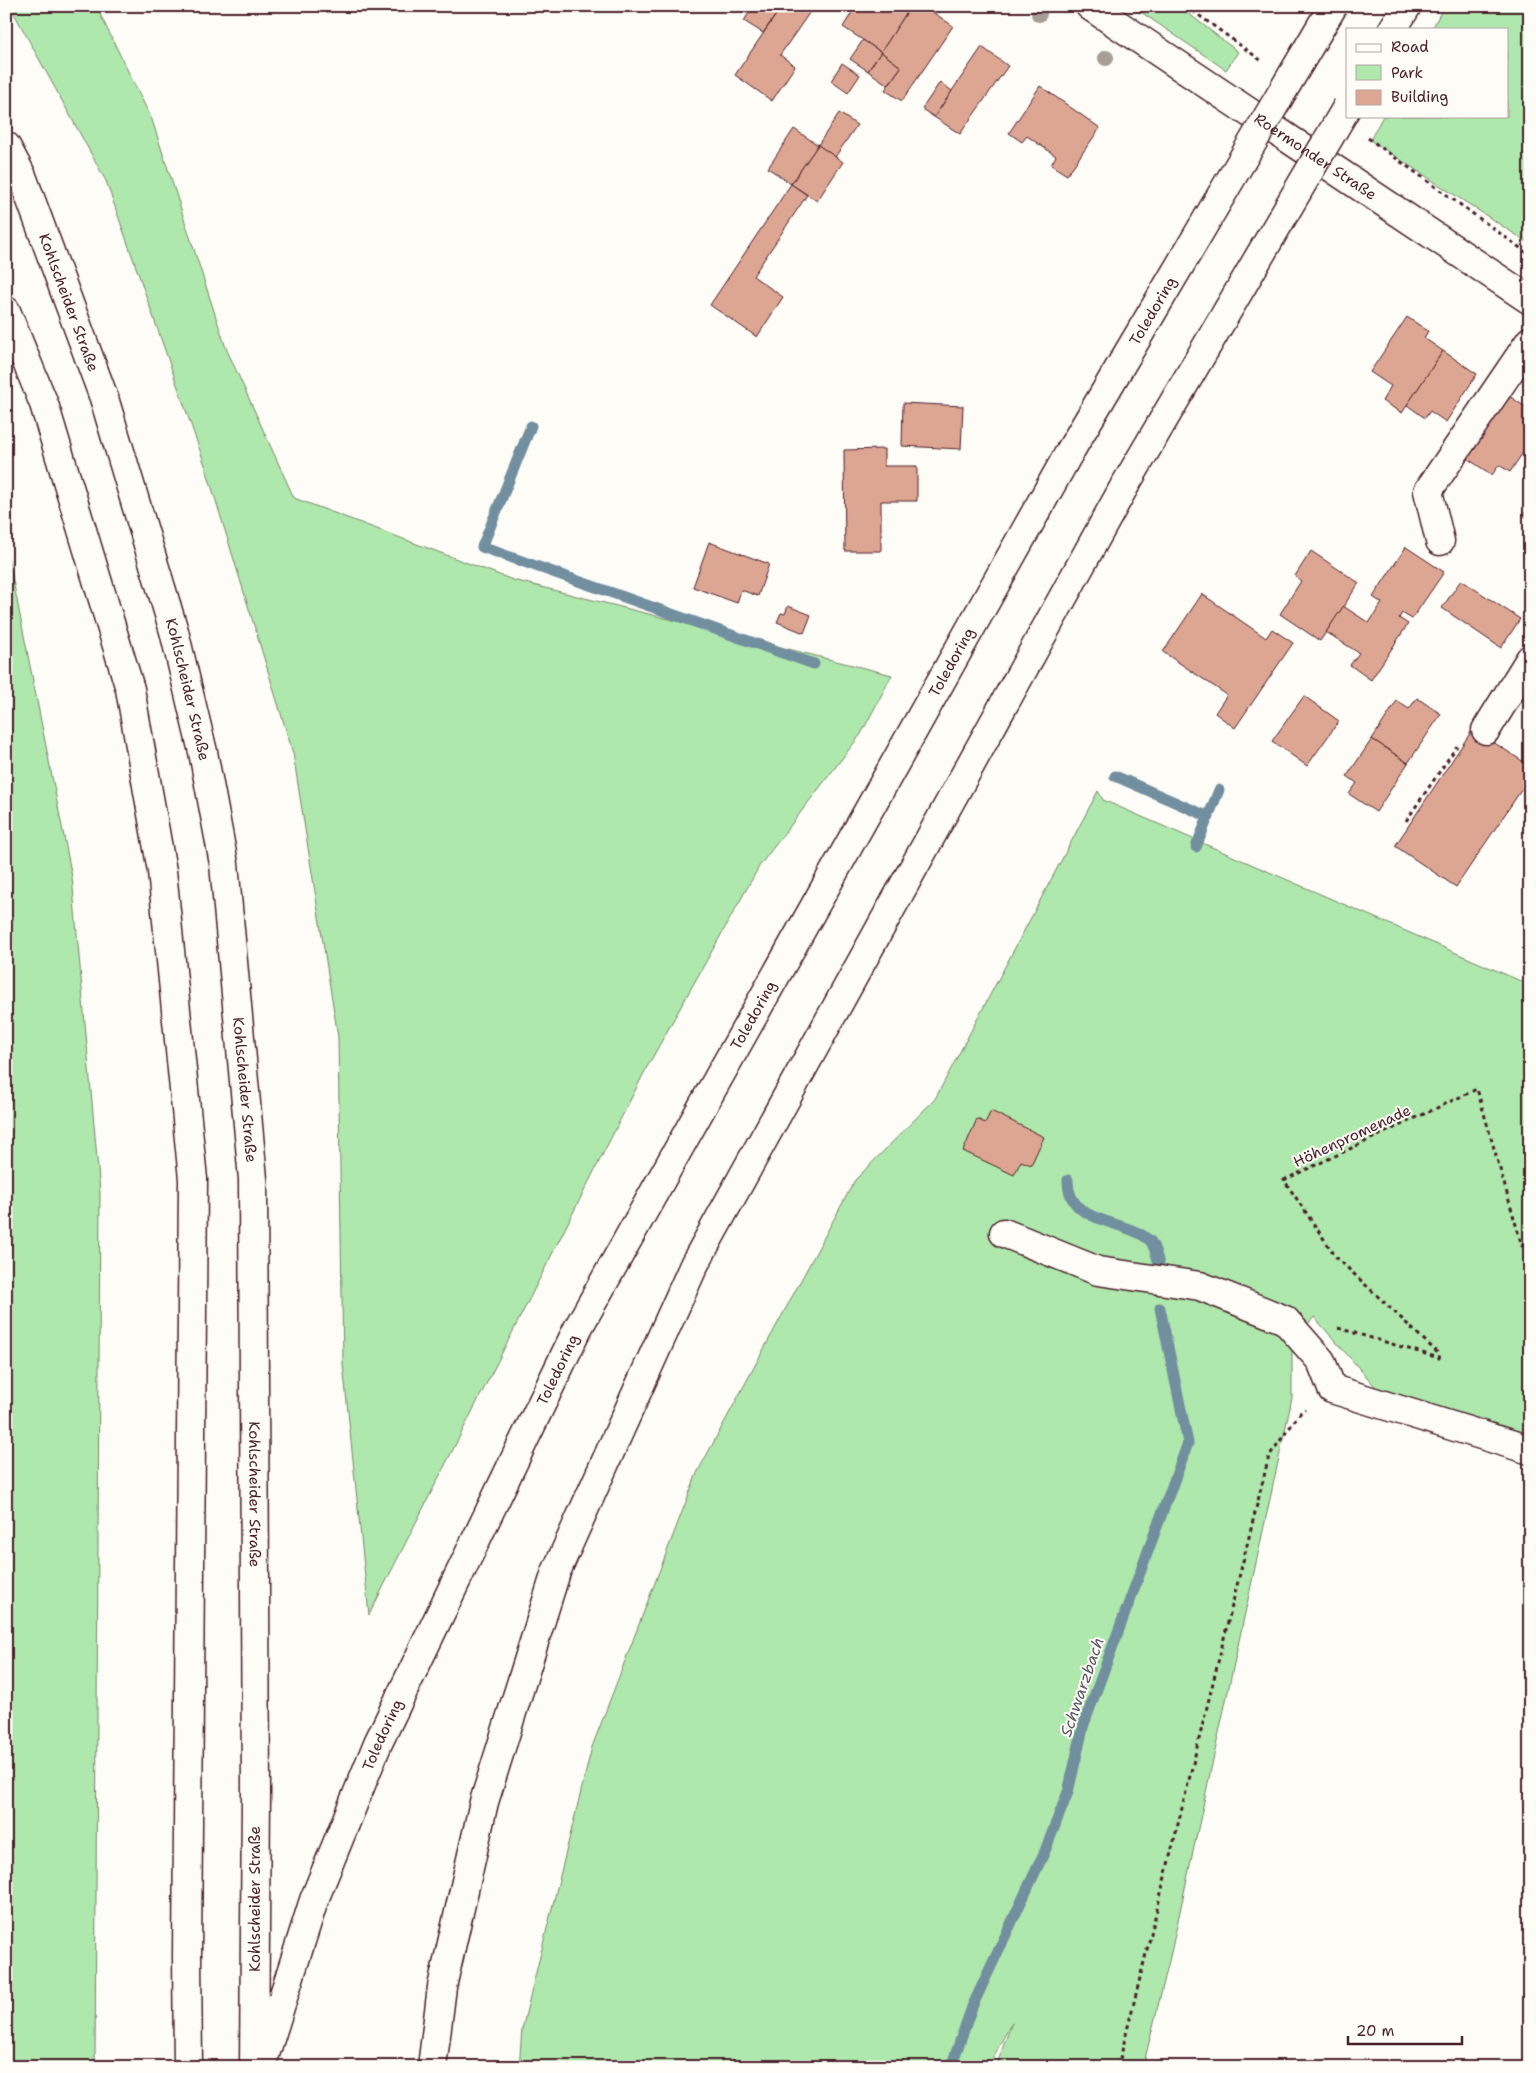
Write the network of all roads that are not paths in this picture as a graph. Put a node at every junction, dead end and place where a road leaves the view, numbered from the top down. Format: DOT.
graph roads {
  1 [pos="1333,6"];
  2 [pos="1407,6"];
  3 [pos="1096,8"];
  4 [pos="1394,28"];
  5 [pos="1346,109"];
  6 [pos="6,146"];
  7 [pos="1530,300"];
  8 [pos="6,311"];
  9 [pos="1530,341"];
  10 [pos="1440,541"];
  11 [pos="1530,659"];
  12 [pos="1486,730"];
  13 [pos="1004,1233"];
  14 [pos="1530,1450"];
  15 [pos="188,2067"];
  16 [pos="254,2067"];
  17 [pos="261,2067"];
  18 [pos="432,2067"];
  1 -- 17 [label="main road, Toledoring, bridge"];
  2 -- 4 [label="main road"];
  3 -- 7 [label="main road, Roermonder Straße"];
  5 -- 18 [label="main road, bridge"];
  6 -- 16 [label="main road, Kohlscheider Straße"];
  8 -- 15 [label="main road"];
  9 -- 10 [label="main road"];
  11 -- 12 [label="main road"];
  13 -- 14 [label="main road"];
}
